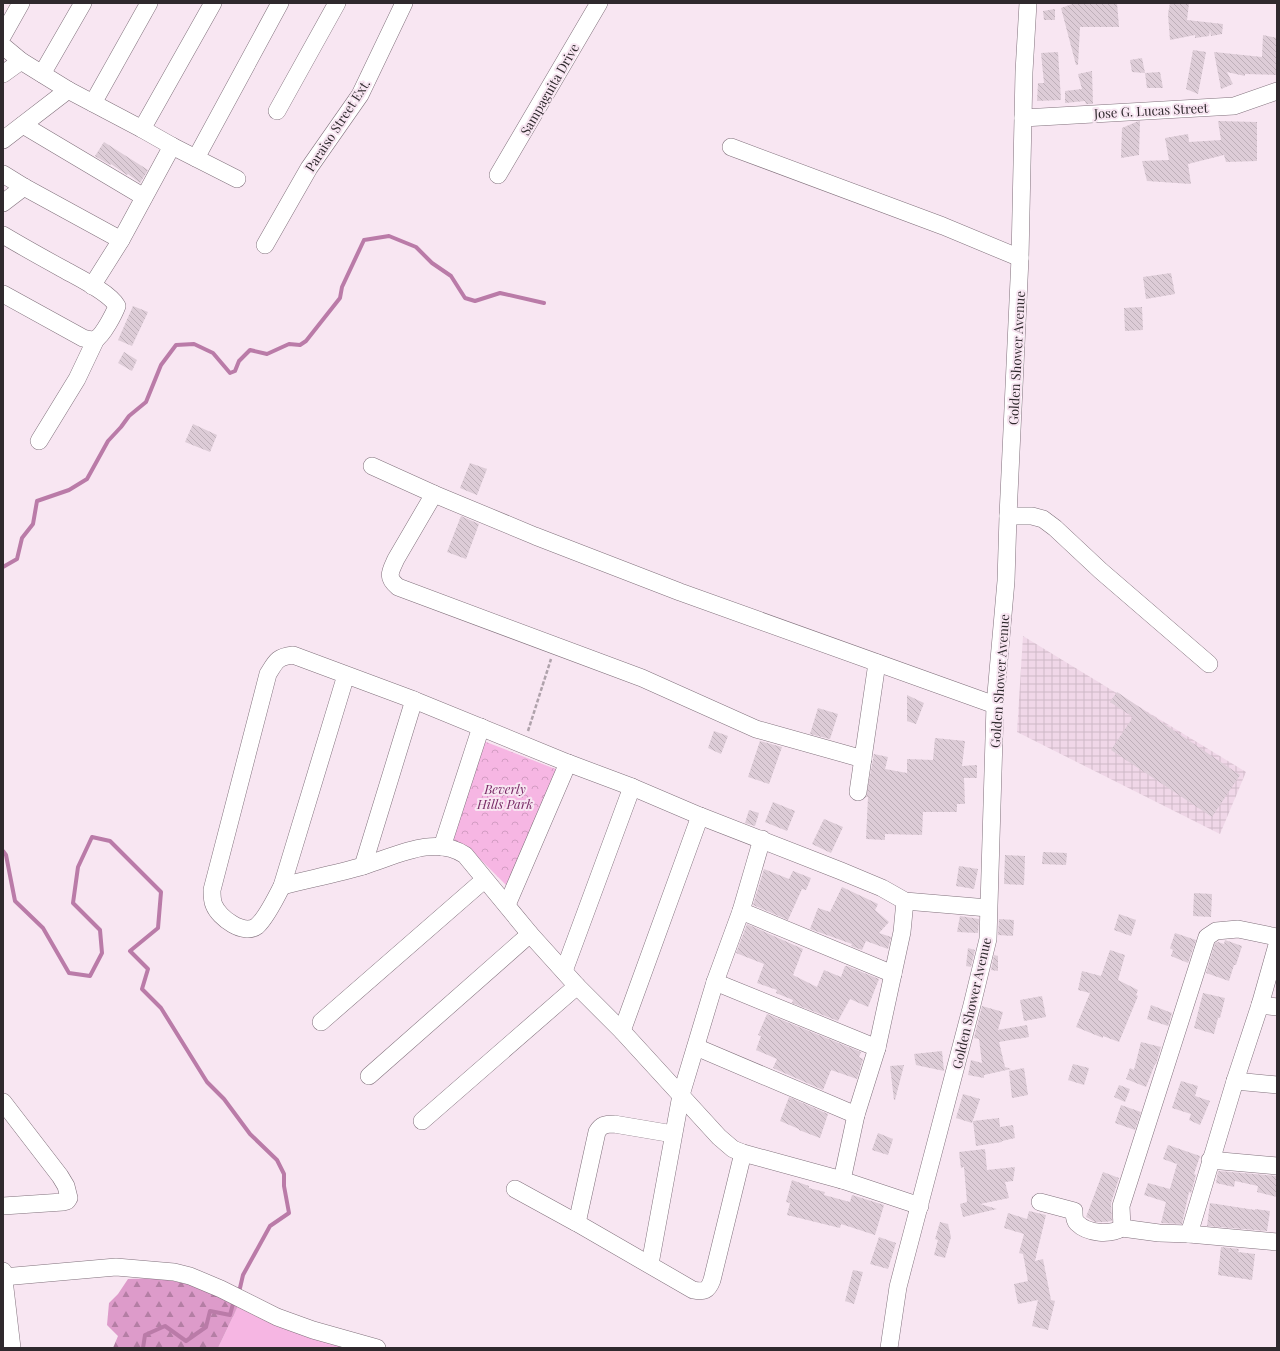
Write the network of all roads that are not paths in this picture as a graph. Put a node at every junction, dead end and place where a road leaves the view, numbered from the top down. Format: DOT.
graph roads {
  1 [pos="21,3"];
  2 [pos="83,3"];
  3 [pos="149,3"];
  4 [pos="213,3"];
  5 [pos="280,3"];
  6 [pos="337,3"];
  7 [pos="404,3"];
  8 [pos="599,3"];
  9 [pos="1028,3"];
  10 [pos="3,35"];
  11 [pos="3,46"];
  12 [pos="21,61"];
  13 [pos="3,74"];
  14 [pos="42,74"];
  15 [pos="68,90"];
  16 [pos="1277,91"];
  17 [pos="93,103"];
  18 [pos="277,111"];
  19 [pos="1023,118"];
  20 [pos="23,125"];
  21 [pos="142,129"];
  22 [pos="3,140"];
  23 [pos="172,146"];
  24 [pos="732,147"];
  25 [pos="196,158"];
  26 [pos="3,174"];
  27 [pos="498,175"];
  28 [pos="236,179"];
  29 [pos="24,186"];
  30 [pos="144,197"];
  31 [pos="3,202"];
  32 [pos="3,235"];
  33 [pos="121,240"];
  34 [pos="265,245"];
  35 [pos="1020,258"];
  36 [pos="92,286"];
  37 [pos="3,294"];
  38 [pos="96,338"];
  39 [pos="39,441"];
  40 [pos="372,466"];
  41 [pos="434,494"];
  42 [pos="1008,516"];
  43 [pos="877,663"];
  44 [pos="1209,664"];
  45 [pos="346,675"];
  46 [pos="414,700"];
  47 [pos="996,705"];
  48 [pos="482,727"];
  49 [pos="863,759"];
  50 [pos="568,762"];
  51 [pos="632,787"];
  52 [pos="858,792"];
  53 [pos="700,816"];
  54 [pos="762,839"];
  55 [pos="442,847"];
  56 [pos="363,866"];
  57 [pos="484,880"];
  58 [pos="282,886"];
  59 [pos="905,901"];
  60 [pos="507,905"];
  61 [pos="988,908"];
  62 [pos="741,911"];
  63 [pos="530,934"];
  64 [pos="1277,937"];
  65 [pos="1277,945"];
  66 [pos="564,971"];
  67 [pos="893,974"];
  68 [pos="715,982"];
  69 [pos="577,986"];
  70 [pos="1260,1005"];
  71 [pos="1277,1006"];
  72 [pos="321,1022"];
  73 [pos="622,1031"];
  74 [pos="696,1047"];
  75 [pos="877,1048"];
  76 [pos="369,1076"];
  77 [pos="1234,1081"];
  78 [pos="1277,1085"];
  79 [pos="681,1095"];
  80 [pos="3,1102"];
  81 [pos="856,1115"];
  82 [pos="422,1121"];
  83 [pos="673,1134"];
  84 [pos="743,1154"];
  85 [pos="1210,1160"];
  86 [pos="1277,1166"];
  87 [pos="842,1180"];
  88 [pos="515,1189"];
  89 [pos="1040,1202"];
  90 [pos="3,1206"];
  91 [pos="920,1206"];
  92 [pos="577,1223"];
  93 [pos="1122,1228"];
  94 [pos="1189,1234"];
  95 [pos="1277,1242"];
  96 [pos="650,1264"];
  97 [pos="3,1275"];
  98 [pos="12,1348"];
  99 [pos="377,1348"];
  100 [pos="889,1348"];
  1 -- 10 [label="street"];
  2 -- 14 [label="street"];
  3 -- 17 [label="street"];
  4 -- 21 [label="street"];
  5 -- 25 [label="street"];
  6 -- 18 [label="street"];
  7 -- 34 [label="street, Paraiso Street Ext."];
  8 -- 27 [label="street, Sampaguita Drive"];
  9 -- 19 [label="street, Golden Shower Avenue"];
  11 -- 12 [label="street"];
  12 -- 13 [label="street"];
  12 -- 14 [label="street"];
  14 -- 15 [label="street"];
  15 -- 17 [label="street"];
  15 -- 20 [label="street"];
  16 -- 19 [label="street, Jose G. Lucas Street"];
  17 -- 21 [label="street"];
  19 -- 35 [label="street, Golden Shower Avenue"];
  20 -- 22 [label="street"];
  20 -- 30 [label="street"];
  21 -- 23 [label="street"];
  23 -- 25 [label="street"];
  23 -- 30 [label="street"];
  24 -- 35 [label="street"];
  25 -- 28 [label="street"];
  26 -- 29 [label="street"];
  29 -- 31 [label="street"];
  29 -- 33 [label="street"];
  30 -- 33 [label="street"];
  32 -- 36 [label="street"];
  33 -- 36 [label="street"];
  35 -- 42 [label="street, Golden Shower Avenue"];
  36 -- 38 [label="street"];
  37 -- 38 [label="street"];
  38 -- 39 [label="street"];
  40 -- 41 [label="street"];
  41 -- 43 [label="street"];
  41 -- 49 [label="street"];
  42 -- 44 [label="street"];
  42 -- 47 [label="street, Golden Shower Avenue"];
  43 -- 47 [label="street"];
  43 -- 49 [label="street"];
  45 -- 46 [label="street"];
  45 -- 58 [label="street"];
  45 -- 58 [label="street"];
  46 -- 48 [label="street"];
  46 -- 56 [label="street"];
  47 -- 61 [label="street, Golden Shower Avenue"];
  48 -- 50 [label="street"];
  48 -- 55 [label="street"];
  49 -- 52 [label="street"];
  50 -- 51 [label="street"];
  50 -- 60 [label="street"];
  51 -- 53 [label="street"];
  51 -- 66 [label="street"];
  53 -- 54 [label="street"];
  53 -- 73 [label="street"];
  54 -- 59 [label="street"];
  54 -- 62 [label="street"];
  55 -- 56 [label="street"];
  55 -- 57 [label="street"];
  56 -- 58 [label="street"];
  57 -- 60 [label="street"];
  57 -- 72 [label="street"];
  59 -- 61 [label="street"];
  59 -- 67 [label="street"];
  60 -- 63 [label="street"];
  61 -- 91 [label="street, Golden Shower Avenue"];
  62 -- 67 [label="street"];
  62 -- 68 [label="street"];
  63 -- 66 [label="street"];
  63 -- 76 [label="street"];
  64 -- 93 [label="street"];
  65 -- 70 [label="street"];
  66 -- 69 [label="street"];
  67 -- 75 [label="street"];
  68 -- 74 [label="street"];
  68 -- 75 [label="street"];
  69 -- 73 [label="street"];
  69 -- 82 [label="street"];
  70 -- 71 [label="street"];
  70 -- 77 [label="street"];
  73 -- 79 [label="street"];
  74 -- 79 [label="street"];
  74 -- 81 [label="street"];
  75 -- 81 [label="street"];
  77 -- 78 [label="street"];
  77 -- 85 [label="street"];
  79 -- 83 [label="street"];
  79 -- 84 [label="street"];
  80 -- 90 [label="street"];
  81 -- 87 [label="street"];
  83 -- 92 [label="street"];
  83 -- 96 [label="street"];
  84 -- 87 [label="street"];
  84 -- 96 [label="street"];
  85 -- 86 [label="street"];
  85 -- 94 [label="street"];
  87 -- 91 [label="street"];
  88 -- 92 [label="street"];
  89 -- 93 [label="street"];
  91 -- 100 [label="street, Golden Shower Avenue"];
  92 -- 96 [label="street"];
  93 -- 94 [label="street"];
  94 -- 95 [label="street"];
  97 -- 98 [label="street"];
  97 -- 99 [label="street"];
}
